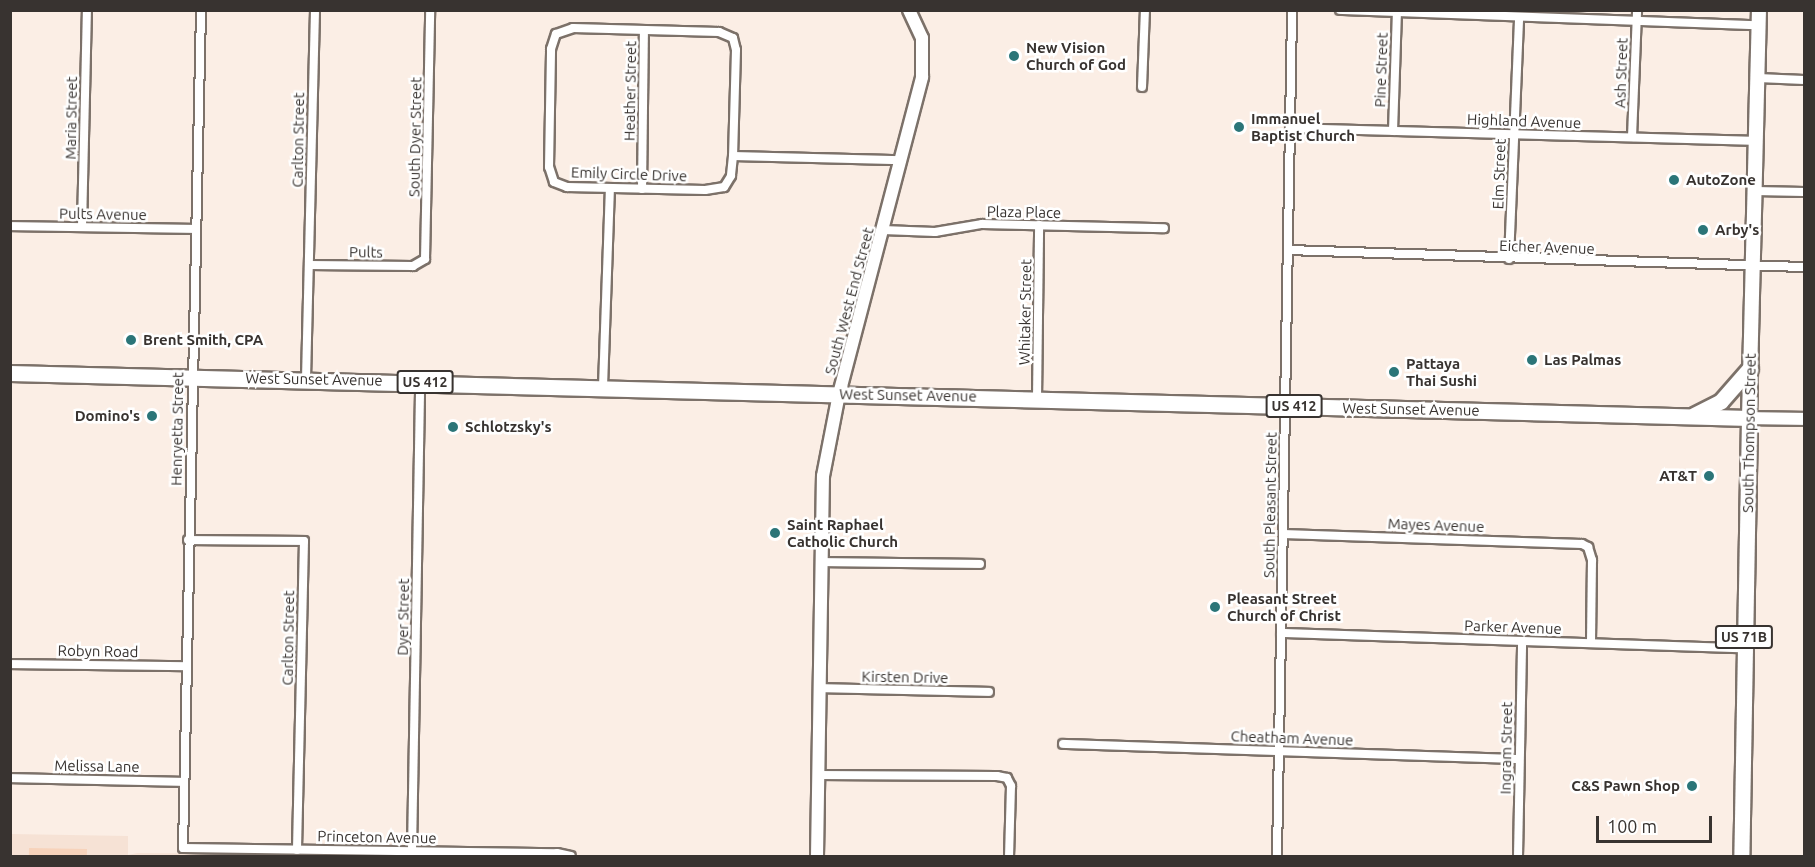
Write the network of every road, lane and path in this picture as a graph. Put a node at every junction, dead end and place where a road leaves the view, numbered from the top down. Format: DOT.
graph roads {
  1 [pos="87,10"];
  2 [pos="201,10"];
  3 [pos="315,10"];
  4 [pos="430,10"];
  5 [pos="909,10"];
  6 [pos="1145,10"];
  7 [pos="1292,10"];
  8 [pos="1340,10"];
  9 [pos="1636,10"];
  10 [pos="1760,10"];
  11 [pos="1397,12"];
  12 [pos="1519,17"];
  13 [pos="1636,21"];
  14 [pos="1759,25"];
  15 [pos="644,30"];
  16 [pos="1758,78"];
  17 [pos="1804,80"];
  18 [pos="1142,87"];
  19 [pos="1290,128"];
  20 [pos="1393,131"];
  21 [pos="1514,134"];
  22 [pos="1632,137"];
  23 [pos="1756,141"];
  24 [pos="733,156"];
  25 [pos="902,160"];
  26 [pos="610,188"];
  27 [pos="642,189"];
  28 [pos="1755,191"];
  29 [pos="1804,192"];
  30 [pos="1039,225"];
  31 [pos="10,226"];
  32 [pos="82,227"];
  33 [pos="1164,228"];
  34 [pos="195,229"];
  35 [pos="883,230"];
  36 [pos="1288,250"];
  37 [pos="1509,259"];
  38 [pos="422,263"];
  39 [pos="309,265"];
  40 [pos="1753,266"];
  41 [pos="1804,267"];
  42 [pos="1750,368"];
  43 [pos="10,373"];
  44 [pos="192,377"];
  45 [pos="306,379"];
  46 [pos="420,382"];
  47 [pos="603,387"];
  48 [pos="839,394"];
  49 [pos="1037,399"];
  50 [pos="1286,405"];
  51 [pos="1692,416"];
  52 [pos="1749,418"];
  53 [pos="1804,419"];
  54 [pos="1283,534"];
  55 [pos="188,540"];
  56 [pos="821,562"];
  57 [pos="980,564"];
  58 [pos="1281,633"];
  59 [pos="1522,641"];
  60 [pos="1591,643"];
  61 [pos="1744,648"];
  62 [pos="10,664"];
  63 [pos="185,666"];
  64 [pos="819,688"];
  65 [pos="989,692"];
  66 [pos="1064,744"];
  67 [pos="1279,751"];
  68 [pos="1519,759"];
  69 [pos="818,775"];
  70 [pos="10,778"];
  71 [pos="184,782"];
  72 [pos="183,848"];
  73 [pos="297,850"];
  74 [pos="412,851"];
  75 [pos="571,856"];
  76 [pos="818,856"];
  77 [pos="1009,856"];
  78 [pos="1277,856"];
  79 [pos="1518,856"];
  80 [pos="1741,856"];
  1 -- 32 [label="street, Maria Street"];
  2 -- 34 [label="street, Henryetta Street"];
  3 -- 39 [label="street, Carlton Street"];
  4 -- 38 [label="street, South Dyer Street"];
  5 -- 25 [label="street, South West End Street"];
  6 -- 18 [label="street"];
  7 -- 19 [label="street, South Pleasant Street"];
  8 -- 11 [label="street"];
  9 -- 13 [label="street, Ash Street"];
  10 -- 14 [label="main road, South Thompson Street / US 71B"];
  11 -- 12 [label="street"];
  11 -- 20 [label="street, Pine Street"];
  12 -- 13 [label="street"];
  12 -- 21 [label="street, Elm Street"];
  13 -- 14 [label="street"];
  13 -- 22 [label="street, Ash Street"];
  14 -- 16 [label="main road, South Thompson Street / US 71B"];
  15 -- 24 [label="street, Emily Circle Drive"];
  15 -- 26 [label="street, Emily Circle Drive"];
  15 -- 27 [label="street, Heather Street"];
  16 -- 17 [label="street"];
  16 -- 23 [label="main road, South Thompson Street / US 71B"];
  19 -- 20 [label="street, Highland Avenue"];
  19 -- 36 [label="street, South Pleasant Street"];
  20 -- 21 [label="street, Highland Avenue"];
  21 -- 22 [label="street, Highland Avenue"];
  21 -- 37 [label="street, Elm Street"];
  22 -- 23 [label="street, Highland Avenue"];
  23 -- 28 [label="main road, South Thompson Street / US 71B"];
  24 -- 25 [label="street"];
  24 -- 27 [label="street, Emily Circle Drive"];
  25 -- 35 [label="street, South West End Street"];
  26 -- 27 [label="street, Emily Circle Drive"];
  26 -- 47 [label="street"];
  28 -- 29 [label="street"];
  28 -- 40 [label="main road, South Thompson Street / US 71B"];
  30 -- 33 [label="street, Plaza Place"];
  30 -- 35 [label="street, Plaza Place"];
  30 -- 49 [label="street, Whitaker Street"];
  31 -- 32 [label="street, Pults Avenue"];
  32 -- 34 [label="street, Pults Avenue"];
  34 -- 44 [label="street, Henryetta Street"];
  35 -- 48 [label="street, South West End Street"];
  36 -- 37 [label="street, Eicher Avenue"];
  36 -- 50 [label="street, South Pleasant Street"];
  37 -- 40 [label="street, Eicher Avenue"];
  38 -- 39 [label="street, Pults"];
  39 -- 45 [label="street, Carlton Street"];
  40 -- 41 [label="street, Eicher Avenue"];
  40 -- 42 [label="main road, South Thompson Street / US 71B"];
  42 -- 51 [label="highway"];
  42 -- 52 [label="main road, South Thompson Street / US 71B"];
  43 -- 44 [label="highway, West Sunset Avenue / US 412"];
  44 -- 45 [label="highway, West Sunset Avenue / US 412"];
  44 -- 55 [label="street, Henryetta Street"];
  45 -- 46 [label="highway, West Sunset Avenue / US 412"];
  46 -- 47 [label="highway, West Sunset Avenue / US 412"];
  46 -- 74 [label="street, Dyer Street"];
  47 -- 48 [label="highway, West Sunset Avenue / US 412"];
  48 -- 49 [label="highway, West Sunset Avenue / US 412"];
  48 -- 56 [label="street, South West End Street"];
  49 -- 50 [label="highway, West Sunset Avenue / US 412"];
  50 -- 51 [label="highway, West Sunset Avenue / US 412"];
  50 -- 54 [label="street, South Pleasant Street"];
  51 -- 52 [label="highway, West Sunset Avenue / US 412"];
  52 -- 53 [label="street, West Sunset Avenue"];
  52 -- 61 [label="highway, South Thompson Street / US 71B"];
  54 -- 58 [label="street, South Pleasant Street"];
  54 -- 60 [label="street, Mayes Avenue"];
  55 -- 63 [label="street, Henryetta Street"];
  55 -- 73 [label="street, Carlton Street"];
  56 -- 57 [label="street"];
  56 -- 64 [label="street, South West End Street"];
  58 -- 59 [label="street, Parker Avenue"];
  58 -- 67 [label="street, South Pleasant Street"];
  59 -- 60 [label="street, Parker Avenue"];
  59 -- 68 [label="street, Ingram Street"];
  60 -- 61 [label="street, Parker Avenue"];
  61 -- 80 [label="highway, South Thompson Street / US 71B"];
  62 -- 63 [label="street, Robyn Road"];
  63 -- 71 [label="street, Henryetta Street"];
  64 -- 65 [label="street, Kirsten Drive"];
  64 -- 69 [label="street, South West End Street"];
  66 -- 67 [label="street, Cheatham Avenue"];
  67 -- 68 [label="street, Cheatham Avenue"];
  67 -- 78 [label="street, South Pleasant Street"];
  68 -- 79 [label="street, Ingram Street"];
  69 -- 76 [label="street, South West End Street"];
  69 -- 77 [label="street"];
  70 -- 71 [label="street, Melissa Lane"];
  71 -- 72 [label="street, Henryetta Street"];
  72 -- 73 [label="street, Princeton Avenue"];
  73 -- 74 [label="street, Princeton Avenue"];
  74 -- 75 [label="street, Princeton Avenue"];
}
